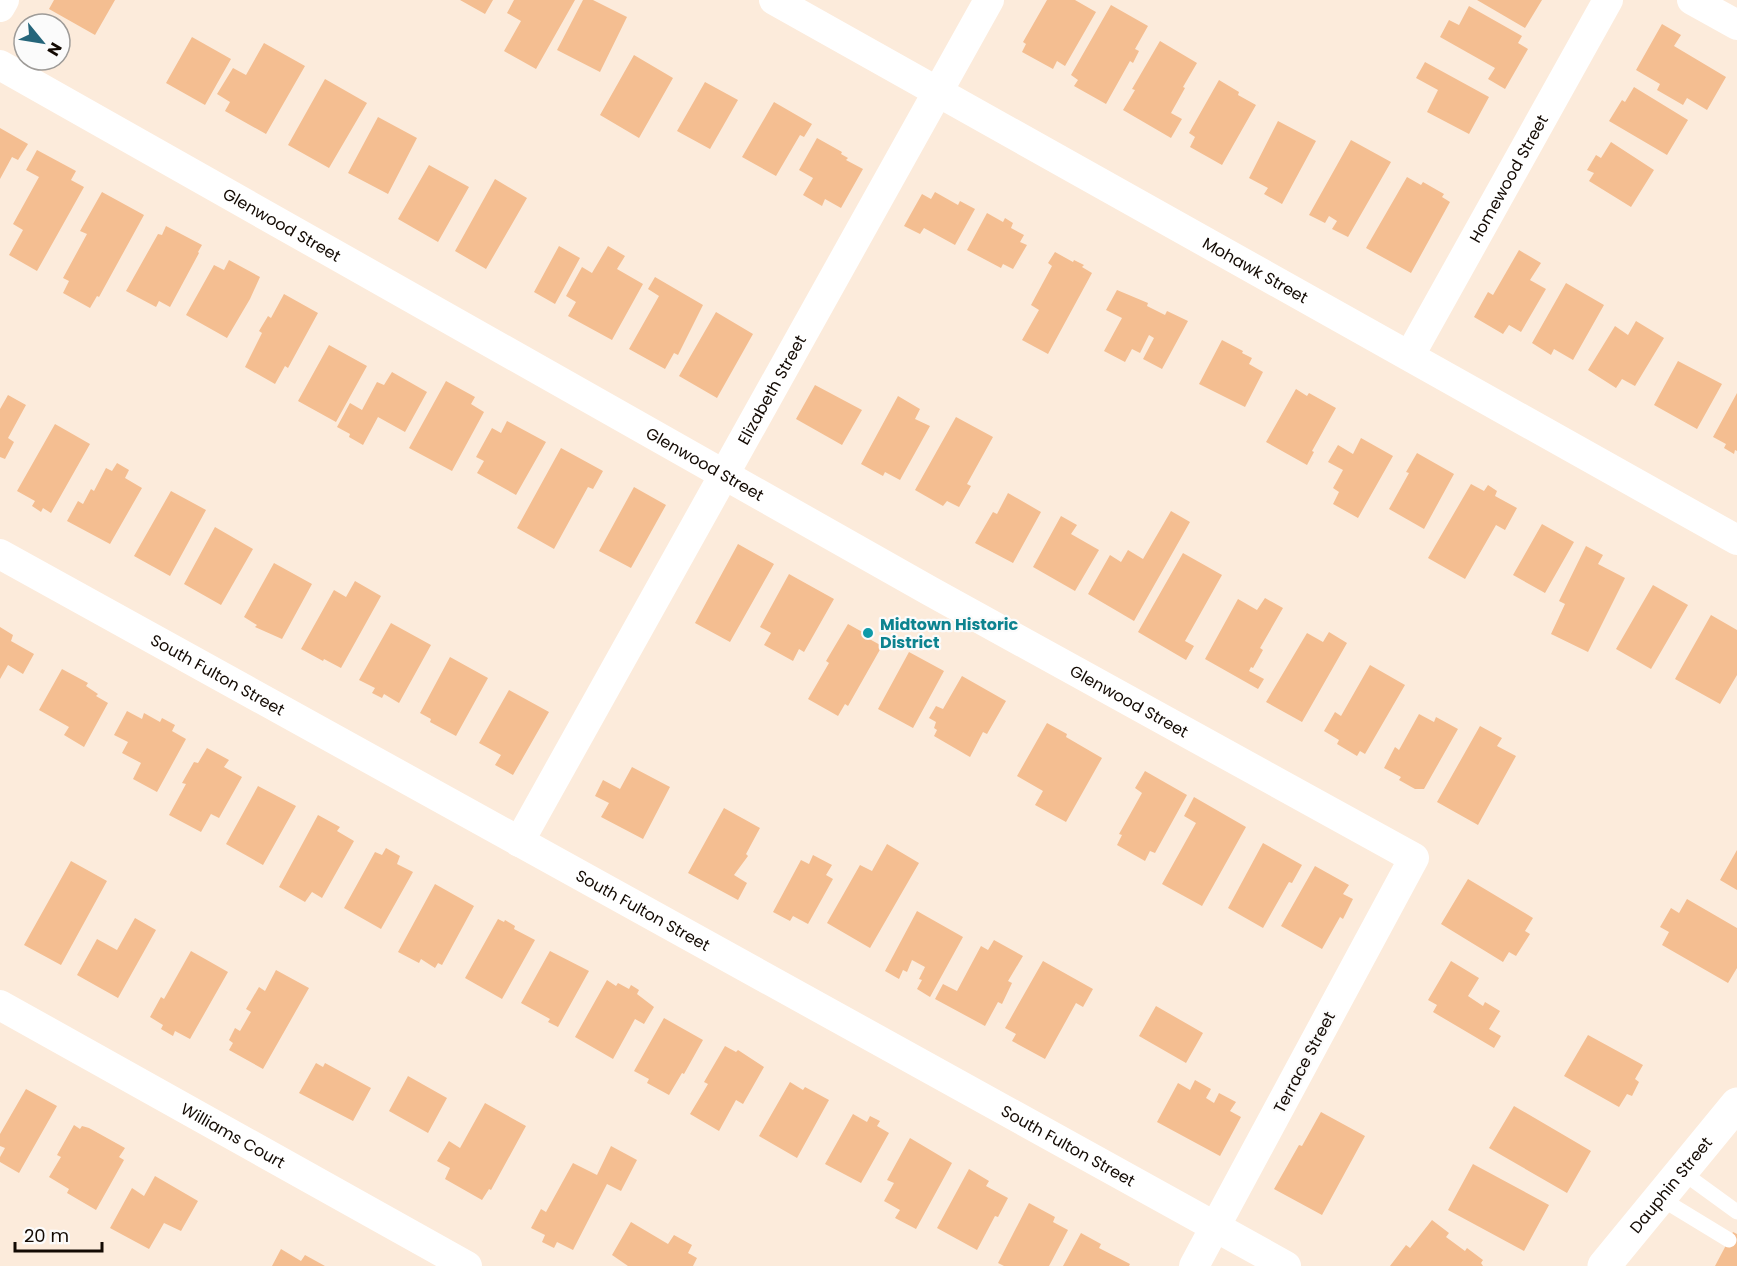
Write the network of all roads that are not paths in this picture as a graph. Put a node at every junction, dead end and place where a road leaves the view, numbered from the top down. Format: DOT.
graph roads {
  1 [pos="4,0"];
  2 [pos="774,0"];
  3 [pos="989,0"];
  4 [pos="1608,0"];
  5 [pos="1692,0"];
  6 [pos="0,8"];
  7 [pos="1737,25"];
  8 [pos="0,65"];
  9 [pos="938,92"];
  10 [pos="1410,355"];
  11 [pos="726,474"];
  12 [pos="1737,540"];
  13 [pos="0,554"];
  14 [pos="519,843"];
  15 [pos="1414,858"];
  16 [pos="0,1005"];
  17 [pos="1737,1104"];
  18 [pos="1682,1172"];
  19 [pos="1660,1198"];
  20 [pos="1737,1212"];
  21 [pos="1215,1227"];
  22 [pos="1729,1240"];
  23 [pos="467,1266"];
  24 [pos="1194,1266"];
  25 [pos="1286,1266"];
  26 [pos="1604,1266"];
  1 -- 6 [label="street"];
  2 -- 9 [label="street, Mohawk Street"];
  3 -- 9 [label="street, Elizabeth Street"];
  4 -- 10 [label="street, Homewood Street"];
  5 -- 7 [label="street"];
  8 -- 11 [label="street, Glenwood Street"];
  9 -- 10 [label="street, Mohawk Street"];
  9 -- 11 [label="street, Elizabeth Street"];
  10 -- 12 [label="street, Mohawk Street"];
  11 -- 14 [label="street, Elizabeth Street"];
  11 -- 15 [label="street, Glenwood Street"];
  13 -- 14 [label="street, South Fulton Street"];
  14 -- 21 [label="street, South Fulton Street"];
  15 -- 21 [label="street, Terrace Street"];
  16 -- 23 [label="street, Williams Court"];
  17 -- 18 [label="main road, Dauphin Street"];
  18 -- 19 [label="main road, Dauphin Street"];
  18 -- 20 [label="lane"];
  19 -- 22 [label="lane"];
  19 -- 26 [label="main road, Dauphin Street"];
  21 -- 24 [label="street, Terrace Street"];
  21 -- 25 [label="street, South Fulton Street"];
}
